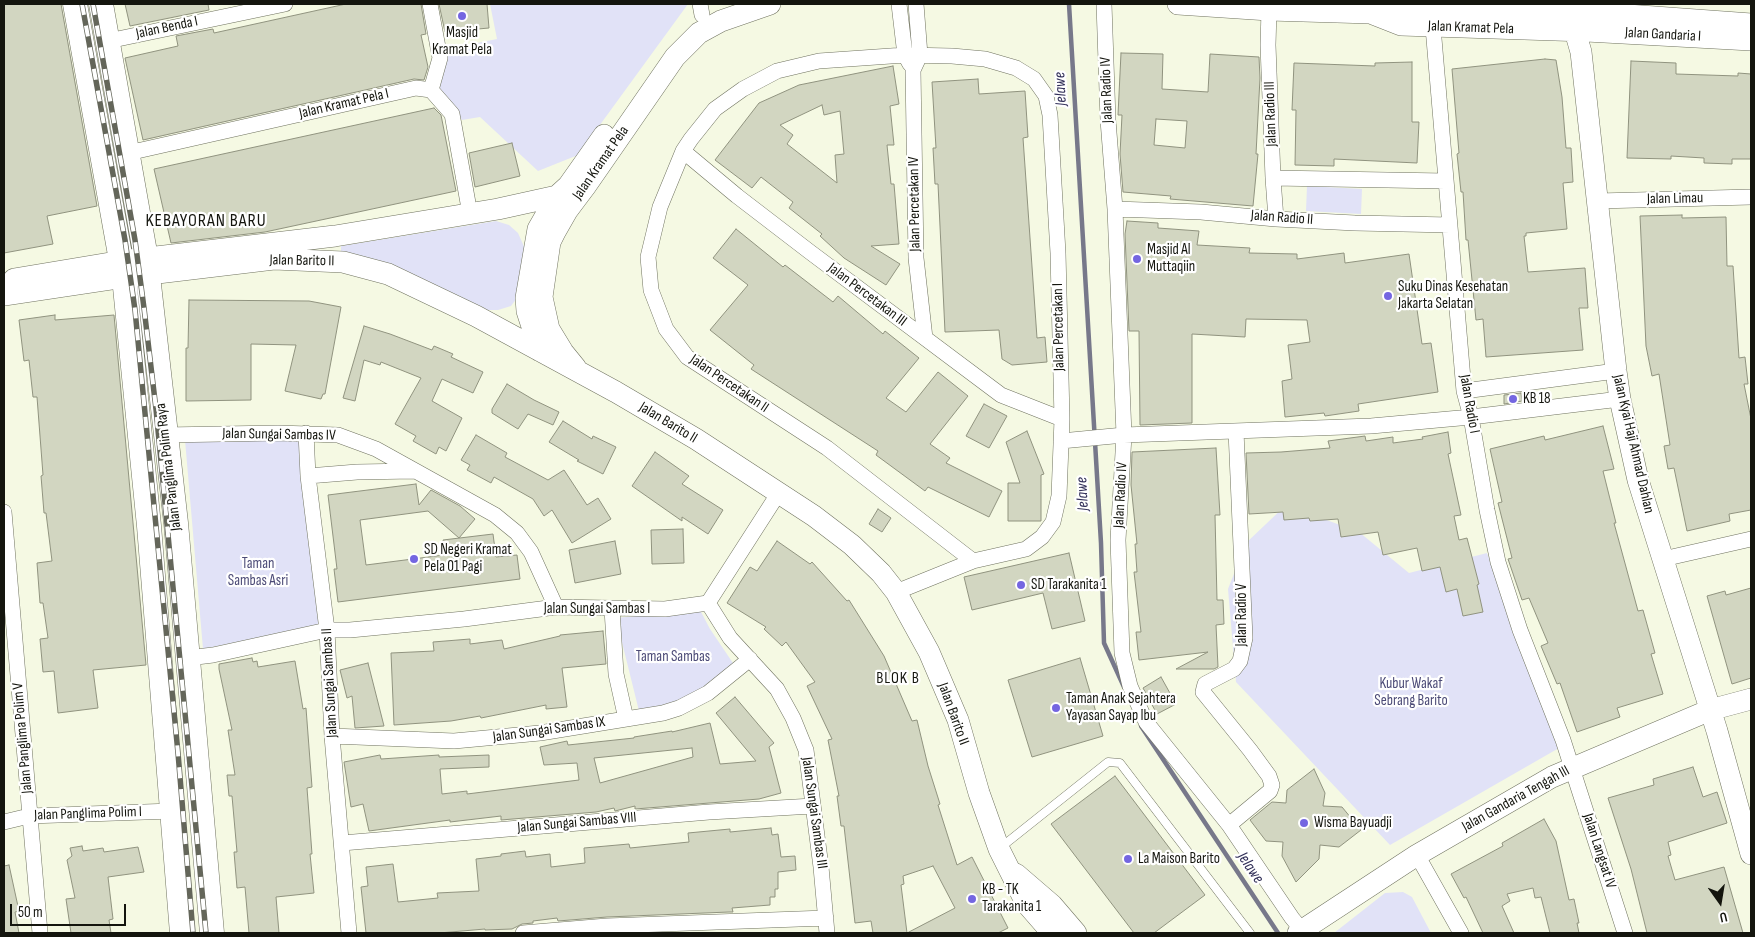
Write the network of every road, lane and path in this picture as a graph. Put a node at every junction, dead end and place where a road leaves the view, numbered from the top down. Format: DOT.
graph roads {
  1 [pos="75,4"];
  2 [pos="101,4"];
  3 [pos="285,4"];
  4 [pos="430,4"];
  5 [pos="726,4"];
  6 [pos="770,4"];
  7 [pos="899,4"];
  8 [pos="916,4"];
  9 [pos="1104,4"];
  10 [pos="1178,4"];
  11 [pos="216,10"];
  12 [pos="701,10"];
  13 [pos="1269,10"];
  14 [pos="1370,13"];
  15 [pos="1579,16"];
  16 [pos="1751,24"];
  17 [pos="1433,27"];
  18 [pos="108,40"];
  19 [pos="1751,40"];
  20 [pos="912,55"];
  21 [pos="431,90"];
  22 [pos="684,151"];
  23 [pos="128,153"];
  24 [pos="1273,178"];
  25 [pos="1445,181"];
  26 [pos="557,196"];
  27 [pos="1751,197"];
  28 [pos="1598,201"];
  29 [pos="498,209"];
  30 [pos="1115,209"];
  31 [pos="470,214"];
  32 [pos="1276,219"];
  33 [pos="1450,225"];
  34 [pos="544,236"];
  35 [pos="146,266"];
  36 [pos="123,269"];
  37 [pos="4,281"];
  38 [pos="4,295"];
  39 [pos="535,304"];
  40 [pos="476,316"];
  41 [pos="925,338"];
  42 [pos="540,351"];
  43 [pos="1616,371"];
  44 [pos="584,376"];
  45 [pos="1464,391"];
  46 [pos="1620,399"];
  47 [pos="1471,417"];
  48 [pos="1062,420"];
  49 [pos="1236,431"];
  50 [pos="306,433"];
  51 [pos="165,435"];
  52 [pos="1118,435"];
  53 [pos="1061,441"];
  54 [pos="416,471"];
  55 [pos="308,476"];
  56 [pos="778,494"];
  57 [pos="4,512"];
  58 [pos="1751,538"];
  59 [pos="6,556"];
  60 [pos="973,560"];
  61 [pos="1663,560"];
  62 [pos="896,592"];
  63 [pos="708,603"];
  64 [pos="556,607"];
  65 [pos="612,609"];
  66 [pos="327,630"];
  67 [pos="188,658"];
  68 [pos="750,659"];
  69 [pos="11,687"];
  70 [pos="1751,699"];
  71 [pos="1710,710"];
  72 [pos="626,719"];
  73 [pos="332,736"];
  74 [pos="1571,768"];
  75 [pos="813,806"];
  76 [pos="173,810"];
  77 [pos="29,816"];
  78 [pos="4,822"];
  79 [pos="1229,825"];
  80 [pos="342,843"];
  81 [pos="1751,854"];
  82 [pos="1417,855"];
  83 [pos="1004,858"];
  84 [pos="827,926"];
  85 [pos="1308,928"];
  86 [pos="40,933"];
  87 [pos="182,933"];
  88 [pos="212,933"];
  89 [pos="349,933"];
  90 [pos="523,933"];
  91 [pos="1052,933"];
  92 [pos="1076,933"];
  93 [pos="1250,933"];
  94 [pos="1461,933"];
  95 [pos="1625,933"];
  1 -- 36 [label="main road, Jalan Panglima Polim Raya"];
  2 -- 18 [label="main road, Jalan Panglima Polim Raya"];
  3 -- 11 [label="street, Jalan Benda I"];
  4 -- 21 [label="street"];
  5 -- 12 [label="street, Jalan Kramat Pela"];
  6 -- 34 [label="street, Jalan Kramat Pela"];
  7 -- 20 [label="street, Jalan Percetakan IV"];
  8 -- 20 [label="street, Jalan Percetakan IV"];
  9 -- 30 [label="street, Jalan Radio IV"];
  10 -- 13 [label="street, Jalan Kramat Pela"];
  11 -- 18 [label="street, Jalan Benda I"];
  12 -- 26 [label="street, Jalan Kramat Pela"];
  13 -- 14 [label="street, Jalan Kramat Pela"];
  13 -- 24 [label="street, Jalan Radio III"];
  14 -- 15 [label="street, Jalan Kramat Pela"];
  14 -- 17 [label="street, Jalan Kramat Pela"];
  15 -- 16 [label="street, Jalan Gandaria I"];
  15 -- 17 [label="street, Jalan Kramat Pela"];
  15 -- 19 [label="street, Jalan Gandaria I"];
  15 -- 28 [label="street, Jalan Kyai Haji Ahmad Dahlan"];
  17 -- 25 [label="street, Jalan Radio I"];
  18 -- 23 [label="main road, Jalan Panglima Polim Raya"];
  20 -- 22 [label="street, Jalan Percetakan II"];
  20 -- 41 [label="street, Jalan Percetakan IV"];
  20 -- 48 [label="street, Jalan Percetakan I"];
  21 -- 23 [label="street, Jalan Kramat Pela I"];
  21 -- 31 [label="street"];
  22 -- 41 [label="street, Jalan Percetakan III"];
  22 -- 60 [label="street, Jalan Percetakan II"];
  23 -- 35 [label="main road, Jalan Panglima Polim Raya"];
  24 -- 25 [label="street"];
  24 -- 32 [label="street, Jalan Radio III"];
  25 -- 33 [label="street, Jalan Radio I"];
  26 -- 29 [label="street, Jalan Barito II"];
  26 -- 34 [label="street, Jalan Kramat Pela"];
  27 -- 28 [label="street, Jalan Limau"];
  28 -- 43 [label="street, Jalan Kyai Haji Ahmad Dahlan"];
  29 -- 31 [label="street, Jalan Barito II"];
  29 -- 34 [label="street"];
  30 -- 32 [label="street, Jalan Radio II"];
  30 -- 52 [label="street, Jalan Radio IV"];
  31 -- 35 [label="street, Jalan Barito II"];
  32 -- 33 [label="street, Jalan Radio II"];
  33 -- 45 [label="street, Jalan Radio I"];
  34 -- 39 [label="street, Jalan Kramat Pela"];
  35 -- 36 [label="street, Jalan Barito II"];
  35 -- 40 [label="street, Jalan Barito II"];
  35 -- 51 [label="main road, Jalan Panglima Polim Raya"];
  36 -- 37 [label="street"];
  36 -- 38 [label="street"];
  36 -- 76 [label="main road, Jalan Panglima Polim Raya"];
  39 -- 40 [label="street"];
  39 -- 42 [label="street, Jalan Kramat Pela"];
  39 -- 44 [label="street, Jalan Kramat Pela"];
  40 -- 42 [label="street, Jalan Barito II"];
  41 -- 48 [label="street, Jalan Percetakan III"];
  42 -- 44 [label="street, Jalan Barito II"];
  43 -- 45 [label="street"];
  43 -- 46 [label="street, Jalan Kyai Haji Ahmad Dahlan"];
  44 -- 56 [label="street, Jalan Barito II"];
  45 -- 47 [label="street, Jalan Radio I"];
  46 -- 47 [label="street"];
  46 -- 61 [label="street, Jalan Kyai Haji Ahmad Dahlan"];
  47 -- 49 [label="street"];
  47 -- 74 [label="street, Jalan Radio I"];
  48 -- 53 [label="street, Jalan Percetakan I"];
  49 -- 52 [label="street"];
  49 -- 79 [label="street, Jalan Radio V"];
  50 -- 51 [label="street, Jalan Sungai Sambas IV"];
  50 -- 54 [label="street, Jalan Sungai Sambas IV"];
  50 -- 55 [label="street, Jalan Sungai Sambas II"];
  51 -- 67 [label="main road, Jalan Panglima Polim Raya"];
  52 -- 53 [label="street"];
  52 -- 79 [label="street, Jalan Radio IV"];
  53 -- 60 [label="street, Jalan Percetakan I"];
  54 -- 55 [label="street"];
  54 -- 64 [label="street, Jalan Sungai Sambas IV"];
  55 -- 66 [label="street, Jalan Sungai Sambas II"];
  56 -- 62 [label="street, Jalan Barito II"];
  56 -- 63 [label="street"];
  57 -- 59 [label="street, Jalan Panglima Polim V"];
  58 -- 61 [label="street"];
  59 -- 69 [label="street, Jalan Panglima Polim V"];
  60 -- 62 [label="street, Jalan Percetakan I"];
  61 -- 71 [label="street, Jalan Kyai Haji Ahmad Dahlan"];
  62 -- 83 [label="street, Jalan Barito II"];
  63 -- 65 [label="street, Jalan Sungai Sambas I"];
  63 -- 68 [label="street, Jalan Sungai Sambas III"];
  64 -- 65 [label="street, Jalan Sungai Sambas I"];
  64 -- 66 [label="street, Jalan Sungai Sambas I"];
  65 -- 72 [label="street"];
  66 -- 67 [label="street"];
  66 -- 73 [label="street, Jalan Sungai Sambas II"];
  67 -- 88 [label="main road, Jalan Panglima Polim Raya"];
  68 -- 72 [label="street, Jalan Sungai Sambas IX"];
  68 -- 75 [label="street, Jalan Sungai Sambas III"];
  69 -- 77 [label="street, Jalan Panglima Polim V"];
  70 -- 71 [label="street, Jalan Gandaria Tengah III"];
  71 -- 74 [label="street, Jalan Gandaria Tengah III"];
  71 -- 81 [label="street, Jalan Kyai Haji Ahmad Dahlan"];
  72 -- 73 [label="street, Jalan Sungai Sambas IX"];
  73 -- 80 [label="street, Jalan Sungai Sambas II"];
  74 -- 82 [label="street, Jalan Gandaria Tengah III"];
  74 -- 95 [label="street, Jalan Langsat IV"];
  75 -- 80 [label="street, Jalan Sungai Sambas VIII"];
  75 -- 84 [label="street, Jalan Sungai Sambas III"];
  76 -- 77 [label="street, Jalan Panglima Polim I"];
  76 -- 87 [label="main road, Jalan Panglima Polim Raya"];
  77 -- 78 [label="street, Jalan Panglima Polim I"];
  77 -- 86 [label="street, Jalan Panglima Polim V"];
  79 -- 85 [label="street, Jalan Radio IV"];
  80 -- 89 [label="street, Jalan Sungai Sambas II"];
  82 -- 85 [label="street, Jalan Gandaria Tengah III"];
  82 -- 94 [label="street"];
  83 -- 91 [label="street, Jalan Barito II"];
  83 -- 92 [label="street"];
  83 -- 93 [label="lane"];
  84 -- 90 [label="street"];
}
